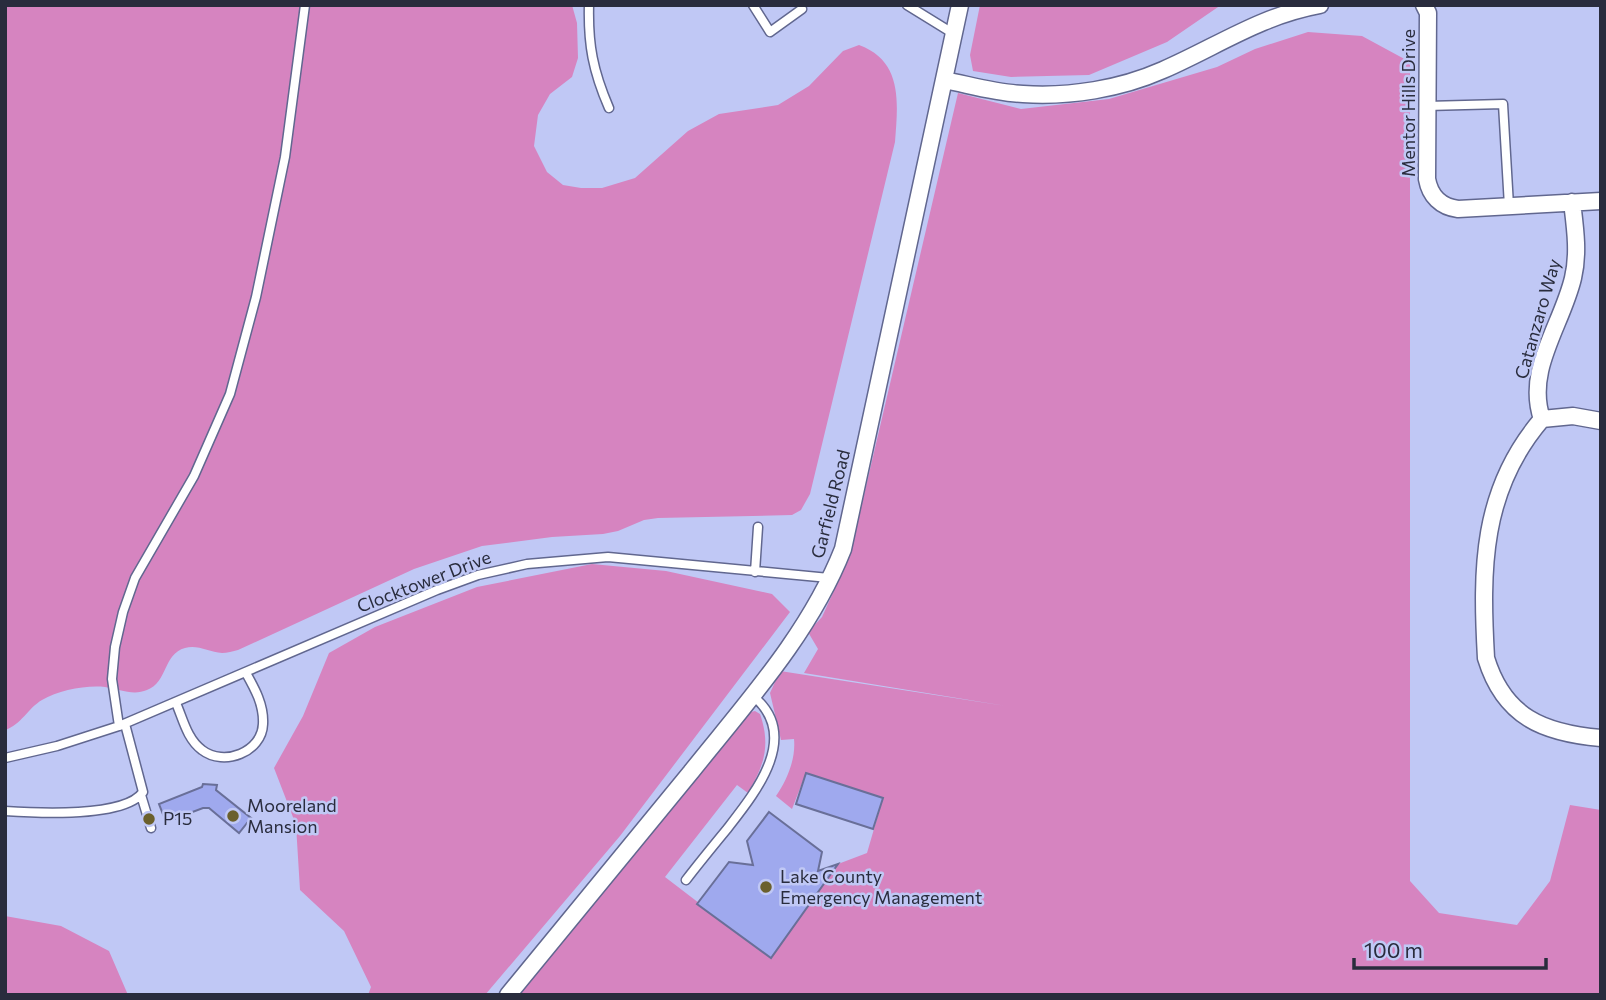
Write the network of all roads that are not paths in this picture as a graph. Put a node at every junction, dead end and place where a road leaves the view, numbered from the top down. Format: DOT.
graph roads {
  1 [pos="305,5"];
  2 [pos="589,5"];
  3 [pos="753,5"];
  4 [pos="907,5"];
  5 [pos="960,5"];
  6 [pos="1320,5"];
  7 [pos="1424,5"];
  8 [pos="802,9"];
  9 [pos="954,34"];
  10 [pos="944,79"];
  11 [pos="1427,106"];
  12 [pos="609,108"];
  13 [pos="1601,201"];
  14 [pos="1572,202"];
  15 [pos="1509,206"];
  16 [pos="1542,419"];
  17 [pos="1601,421"];
  18 [pos="758,527"];
  19 [pos="755,572"];
  20 [pos="831,579"];
  21 [pos="246,673"];
  22 [pos="753,696"];
  23 [pos="176,703"];
  24 [pos="122,725"];
  25 [pos="1601,738"];
  26 [pos="5,758"];
  27 [pos="141,795"];
  28 [pos="5,811"];
  29 [pos="151,828"];
  30 [pos="686,880"];
  31 [pos="508,995"];
  1 -- 24 [label="lane"];
  2 -- 12 [label="lane"];
  3 -- 8 [label="lane"];
  4 -- 9 [label="lane"];
  5 -- 9 [label="street, Garfield Road"];
  6 -- 10 [label="street"];
  7 -- 11 [label="street, Mentor Hills Drive"];
  9 -- 10 [label="street, Garfield Road"];
  10 -- 20 [label="street, Garfield Road"];
  11 -- 15 [label="street, Mentor Hills Drive"];
  11 -- 15 [label="lane"];
  13 -- 14 [label="street, Mentor Hills Drive"];
  14 -- 15 [label="street, Mentor Hills Drive"];
  14 -- 16 [label="street, Catanzaro Way"];
  16 -- 17 [label="street"];
  16 -- 25 [label="street"];
  18 -- 19 [label="lane"];
  19 -- 20 [label="lane, Clocktower Drive"];
  19 -- 21 [label="lane, Clocktower Drive"];
  20 -- 22 [label="street, Garfield Road"];
  21 -- 23 [label="lane, Clocktower Drive"];
  21 -- 23 [label="lane"];
  22 -- 30 [label="lane"];
  22 -- 31 [label="street, Garfield Road"];
  23 -- 24 [label="lane, Clocktower Drive"];
  24 -- 26 [label="lane, Clocktower Drive"];
  24 -- 27 [label="lane"];
  27 -- 28 [label="lane"];
  27 -- 29 [label="lane"];
}
